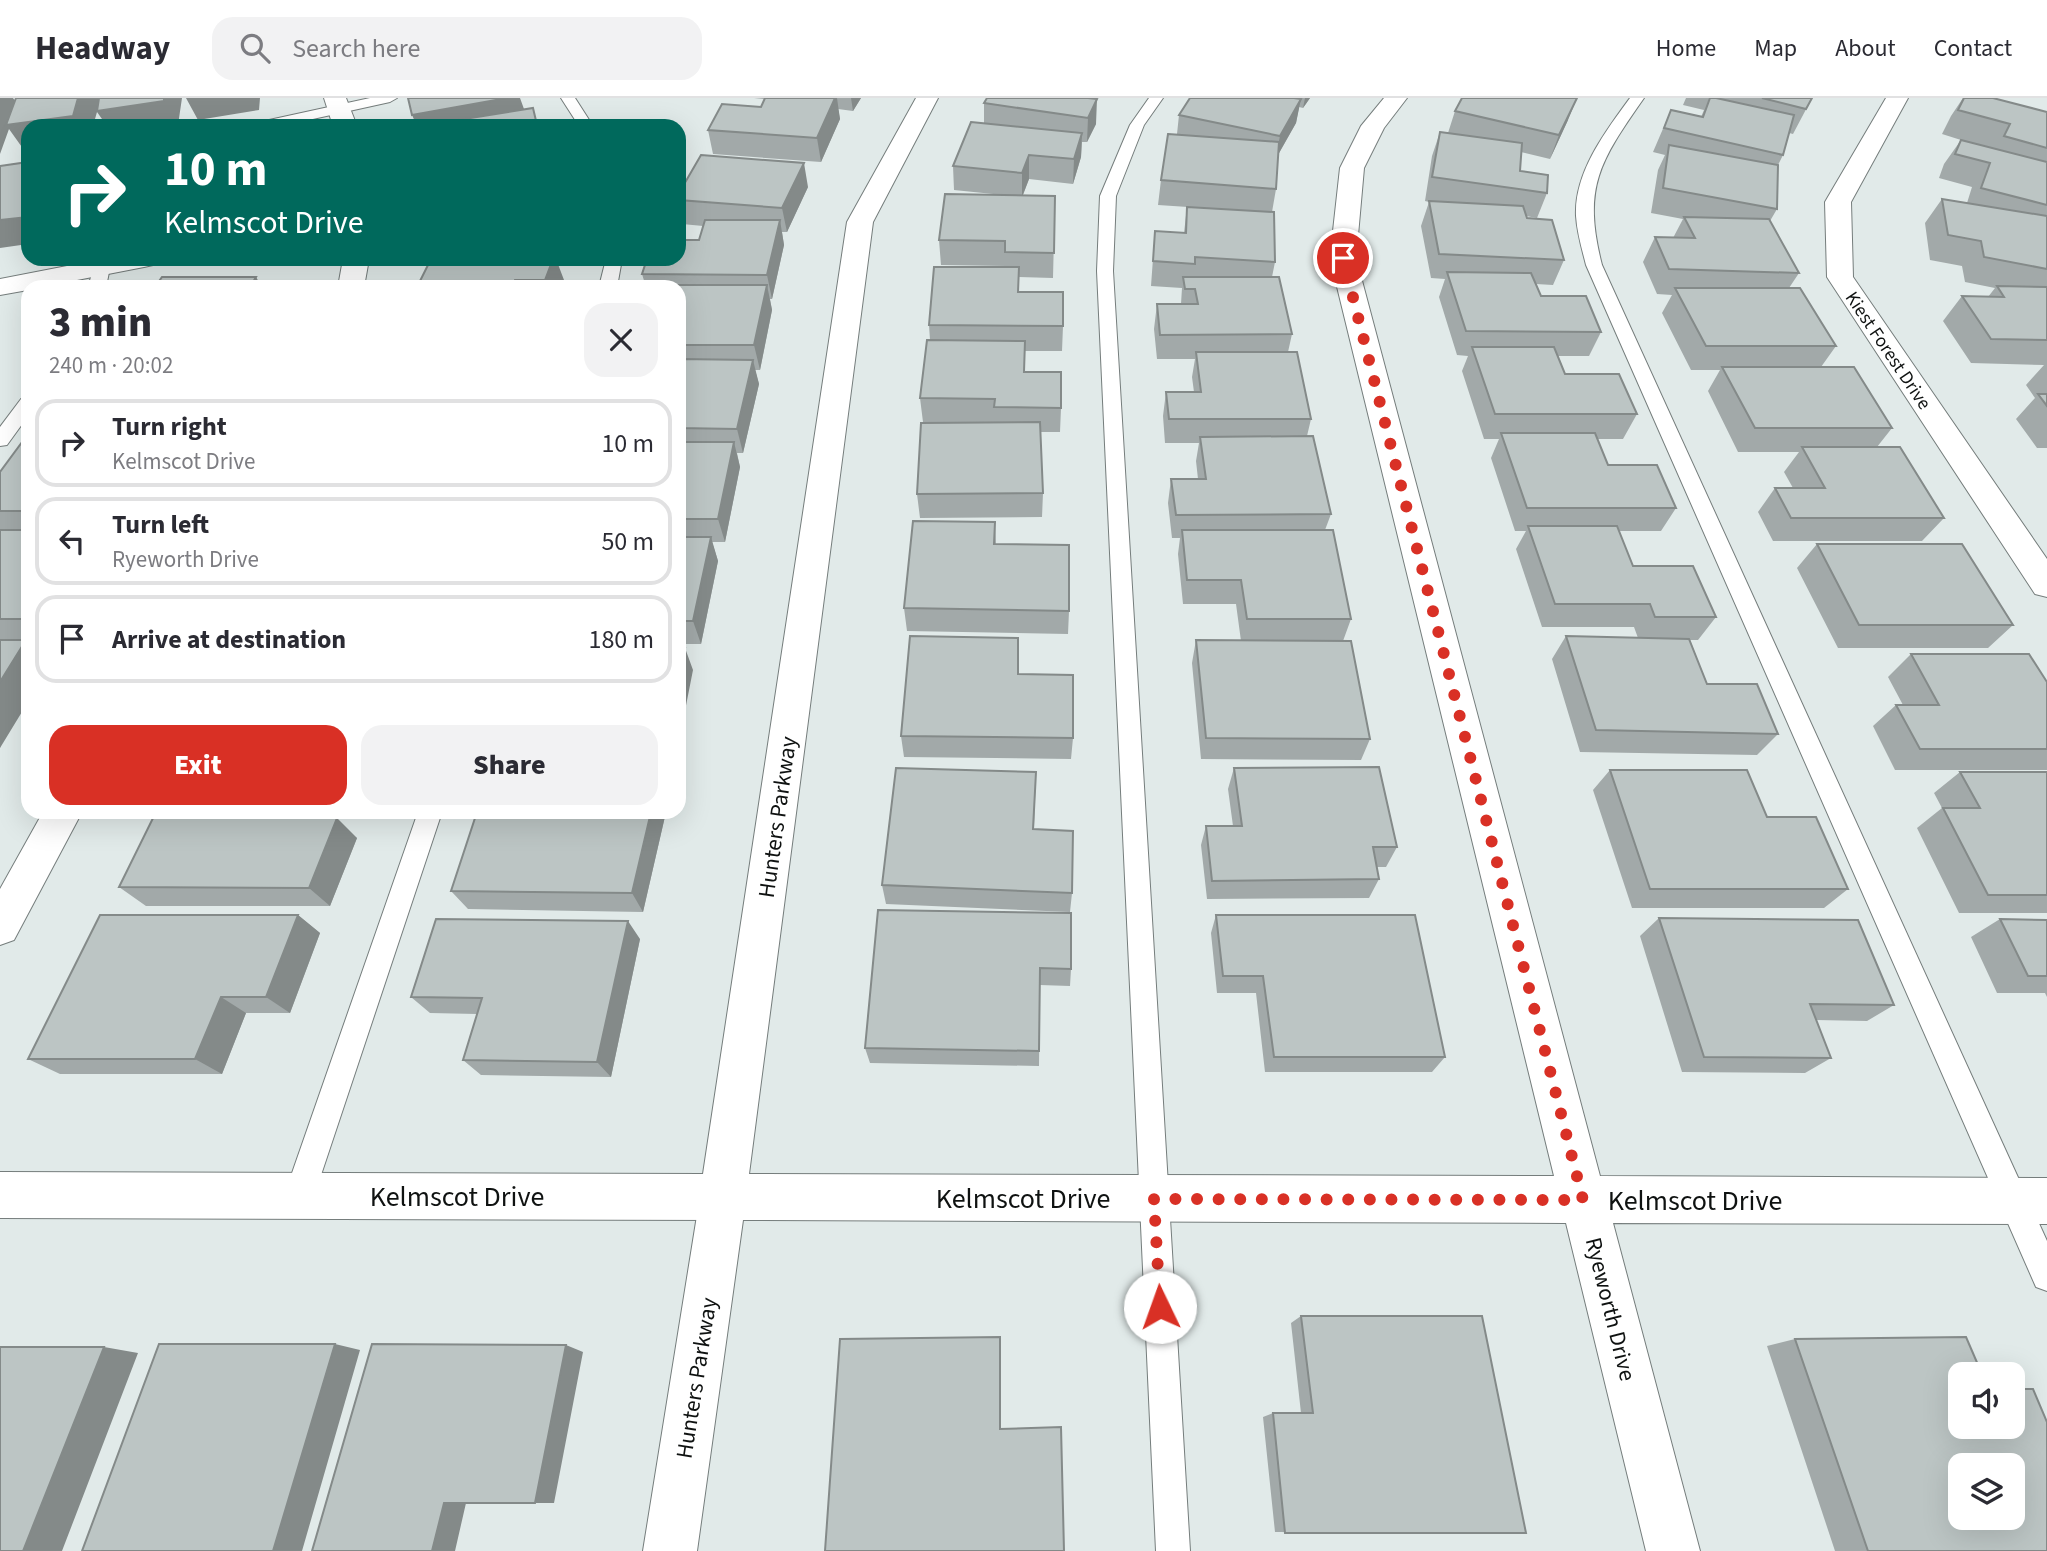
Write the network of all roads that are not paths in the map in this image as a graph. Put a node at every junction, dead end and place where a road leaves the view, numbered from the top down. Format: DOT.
graph roads {
  1 [pos="390,98"];
  2 [pos="568,98"];
  3 [pos="927,98"];
  4 [pos="1156,98"];
  5 [pos="1396,98"];
  6 [pos="1637,98"];
  7 [pos="1896,98"];
  8 [pos="340,112"];
  9 [pos="300,119"];
  10 [pos="582,119"];
  11 [pos="126,266"];
  12 [pos="99,277"];
  13 [pos="69,280"];
  14 [pos="21,285"];
  15 [pos="0,287"];
  16 [pos="21,412"];
  17 [pos="0,440"];
  18 [pos="2047,585"];
  19 [pos="59,819"];
  20 [pos="428,819"];
  21 [pos="0,928"];
  22 [pos="0,1195"];
  23 [pos="299,1196"];
  24 [pos="723,1197"];
  25 [pos="1154,1199"];
  26 [pos="1583,1200"];
  27 [pos="2030,1201"];
  28 [pos="2047,1276"];
  29 [pos="670,1551"];
  30 [pos="1173,1551"];
  31 [pos="1673,1551"];
  1 -- 8 [label="lane"];
  2 -- 10 [label="lane"];
  3 -- 24 [label="street, Hunters Parkway"];
  4 -- 25 [label="lane"];
  5 -- 26 [label="street, Ryeworth Drive"];
  6 -- 27 [label="lane"];
  7 -- 18 [label="street, Kiest Forest Drive"];
  8 -- 9 [label="lane"];
  11 -- 12 [label="street"];
  12 -- 13 [label="street"];
  14 -- 15 [label="street"];
  16 -- 17 [label="lane"];
  19 -- 21 [label="street"];
  20 -- 23 [label="lane"];
  22 -- 23 [label="street, Kelmscot Drive"];
  23 -- 24 [label="street, Kelmscot Drive"];
  24 -- 25 [label="street, Kelmscot Drive"];
  24 -- 29 [label="street, Hunters Parkway"];
  25 -- 26 [label="street, Kelmscot Drive"];
  25 -- 30 [label="lane"];
  26 -- 27 [label="street, Kelmscot Drive"];
  26 -- 31 [label="street, Ryeworth Drive"];
  27 -- 28 [label="lane"];
}
